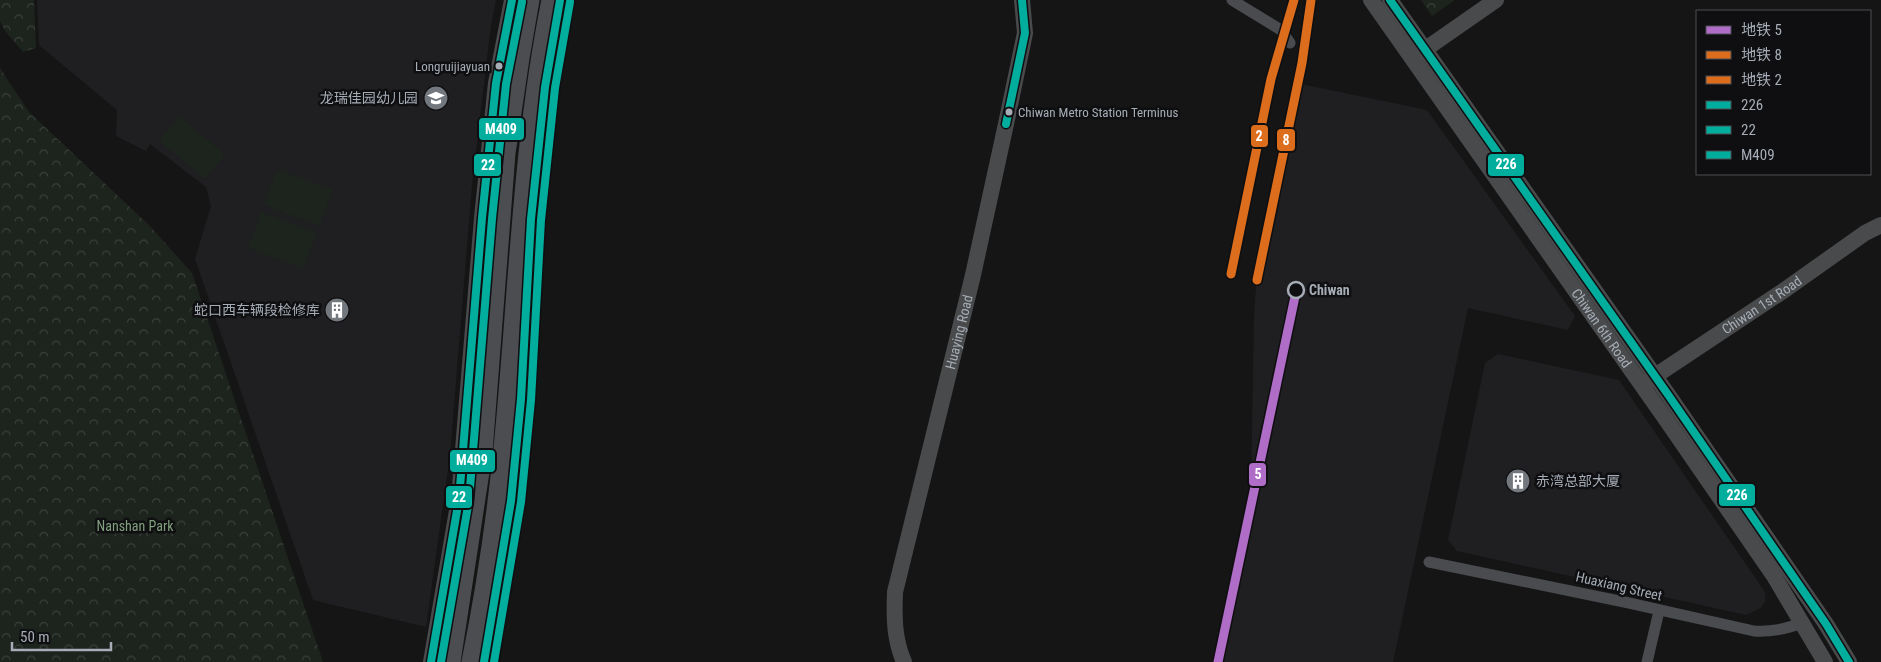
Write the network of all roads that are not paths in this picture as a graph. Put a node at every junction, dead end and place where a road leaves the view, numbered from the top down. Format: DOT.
graph roads {
  1 [pos="512,0"];
  2 [pos="530,0"];
  3 [pos="551,0"];
  4 [pos="560,0"];
  5 [pos="1022,0"];
  6 [pos="1232,0"];
  7 [pos="1372,0"];
  8 [pos="1390,0"];
  9 [pos="1496,0"];
  10 [pos="1290,43"];
  11 [pos="1419,53"];
  12 [pos="1881,225"];
  13 [pos="1648,380"];
  14 [pos="1429,562"];
  15 [pos="1659,610"];
  16 [pos="1802,623"];
  17 [pos="431,662"];
  18 [pos="451,662"];
  19 [pos="471,662"];
  20 [pos="484,662"];
  21 [pos="904,662"];
  22 [pos="1648,662"];
  23 [pos="1825,662"];
  24 [pos="1849,662"];
  1 -- 17 [label="street"];
  2 -- 18 [label="main road"];
  3 -- 19 [label="main road"];
  4 -- 20 [label="street"];
  5 -- 21 [label="street, Huaying Road"];
  6 -- 10 [label="street"];
  7 -- 11 [label="street, Chiwan 6th Road"];
  8 -- 11 [label="street, Chiwan 6th Road"];
  9 -- 11 [label="street"];
  11 -- 13 [label="street, Chiwan 6th Road"];
  12 -- 13 [label="street, Chiwan 1st Road"];
  13 -- 16 [label="street, Chiwan 6th Road"];
  13 -- 24 [label="street, Chiwan 6th Road"];
  14 -- 15 [label="street, Huaxiang Street"];
  15 -- 16 [label="street, Huaxiang Street"];
  15 -- 22 [label="street"];
  16 -- 23 [label="street, Chiwan 6th Road"];
}
